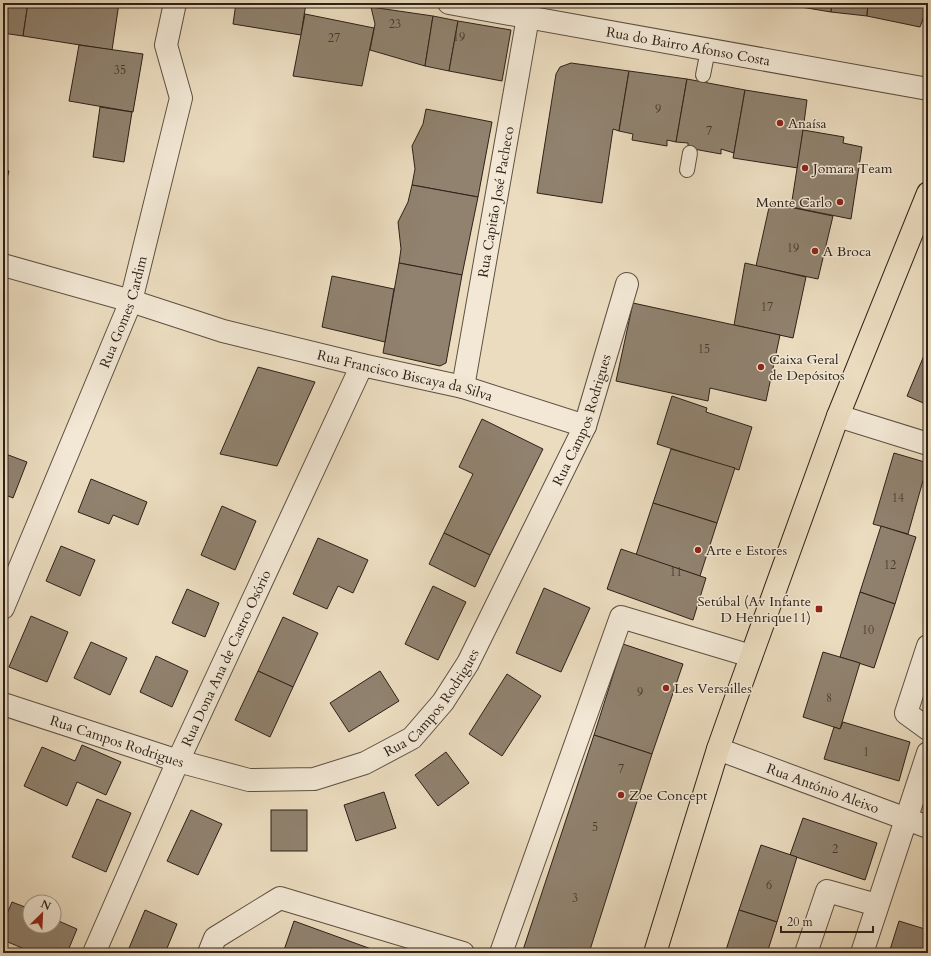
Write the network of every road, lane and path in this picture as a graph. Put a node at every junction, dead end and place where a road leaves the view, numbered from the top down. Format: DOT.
graph roads {
  1 [pos="175,3"];
  2 [pos="448,3"];
  3 [pos="528,17"];
  4 [pos="708,50"];
  5 [pos="703,75"];
  6 [pos="928,88"];
  7 [pos="690,153"];
  8 [pos="687,170"];
  9 [pos="928,193"];
  10 [pos="3,265"];
  11 [pos="627,284"];
  12 [pos="131,301"];
  13 [pos="362,365"];
  14 [pos="463,387"];
  15 [pos="838,416"];
  16 [pos="585,426"];
  17 [pos="928,444"];
  18 [pos="3,608"];
  19 [pos="928,646"];
  20 [pos="751,656"];
  21 [pos="3,704"];
  22 [pos="928,729"];
  23 [pos="718,749"];
  24 [pos="928,754"];
  25 [pos="178,761"];
  26 [pos="905,819"];
  27 [pos="928,827"];
  28 [pos="877,905"];
  29 [pos="94,953"];
  30 [pos="209,953"];
  31 [pos="463,953"];
  32 [pos="501,953"];
  33 [pos="655,953"];
  34 [pos="806,953"];
  35 [pos="862,953"];
  1 -- 12 [label="street, Rua Gomes Cardim"];
  2 -- 3 [label="street, Rua do Bairro Afonso Costa"];
  3 -- 4 [label="street, Rua do Bairro Afonso Costa"];
  3 -- 14 [label="street, Rua Capitão José Pacheco"];
  4 -- 5 [label="lane"];
  4 -- 6 [label="street, Rua do Bairro Afonso Costa"];
  7 -- 8 [label="lane"];
  9 -- 15 [label="main road"];
  10 -- 12 [label="street, Rua Francisco Biscaya da Silva"];
  11 -- 16 [label="street, Rua Campos Rodrigues"];
  12 -- 13 [label="street, Rua Francisco Biscaya da Silva"];
  12 -- 18 [label="street, Rua Gomes Cardim"];
  13 -- 14 [label="street, Rua Francisco Biscaya da Silva"];
  13 -- 25 [label="street, Rua Dona Ana de Castro Osório"];
  14 -- 16 [label="street, Rua Francisco Biscaya da Silva"];
  15 -- 17 [label="street"];
  15 -- 20 [label="main road"];
  16 -- 25 [label="street, Rua Campos Rodrigues"];
  19 -- 22 [label="street"];
  20 -- 23 [label="main road"];
  20 -- 32 [label="street"];
  21 -- 25 [label="street, Rua Campos Rodrigues"];
  23 -- 26 [label="street, Rua António Aleixo"];
  23 -- 33 [label="main road"];
  24 -- 26 [label="street"];
  25 -- 29 [label="street, Rua Dona Ana de Castro Osório"];
  26 -- 27 [label="street, Rua António Aleixo"];
  26 -- 28 [label="street"];
  28 -- 34 [label="street"];
  28 -- 35 [label="street"];
  30 -- 31 [label="street"];
}
